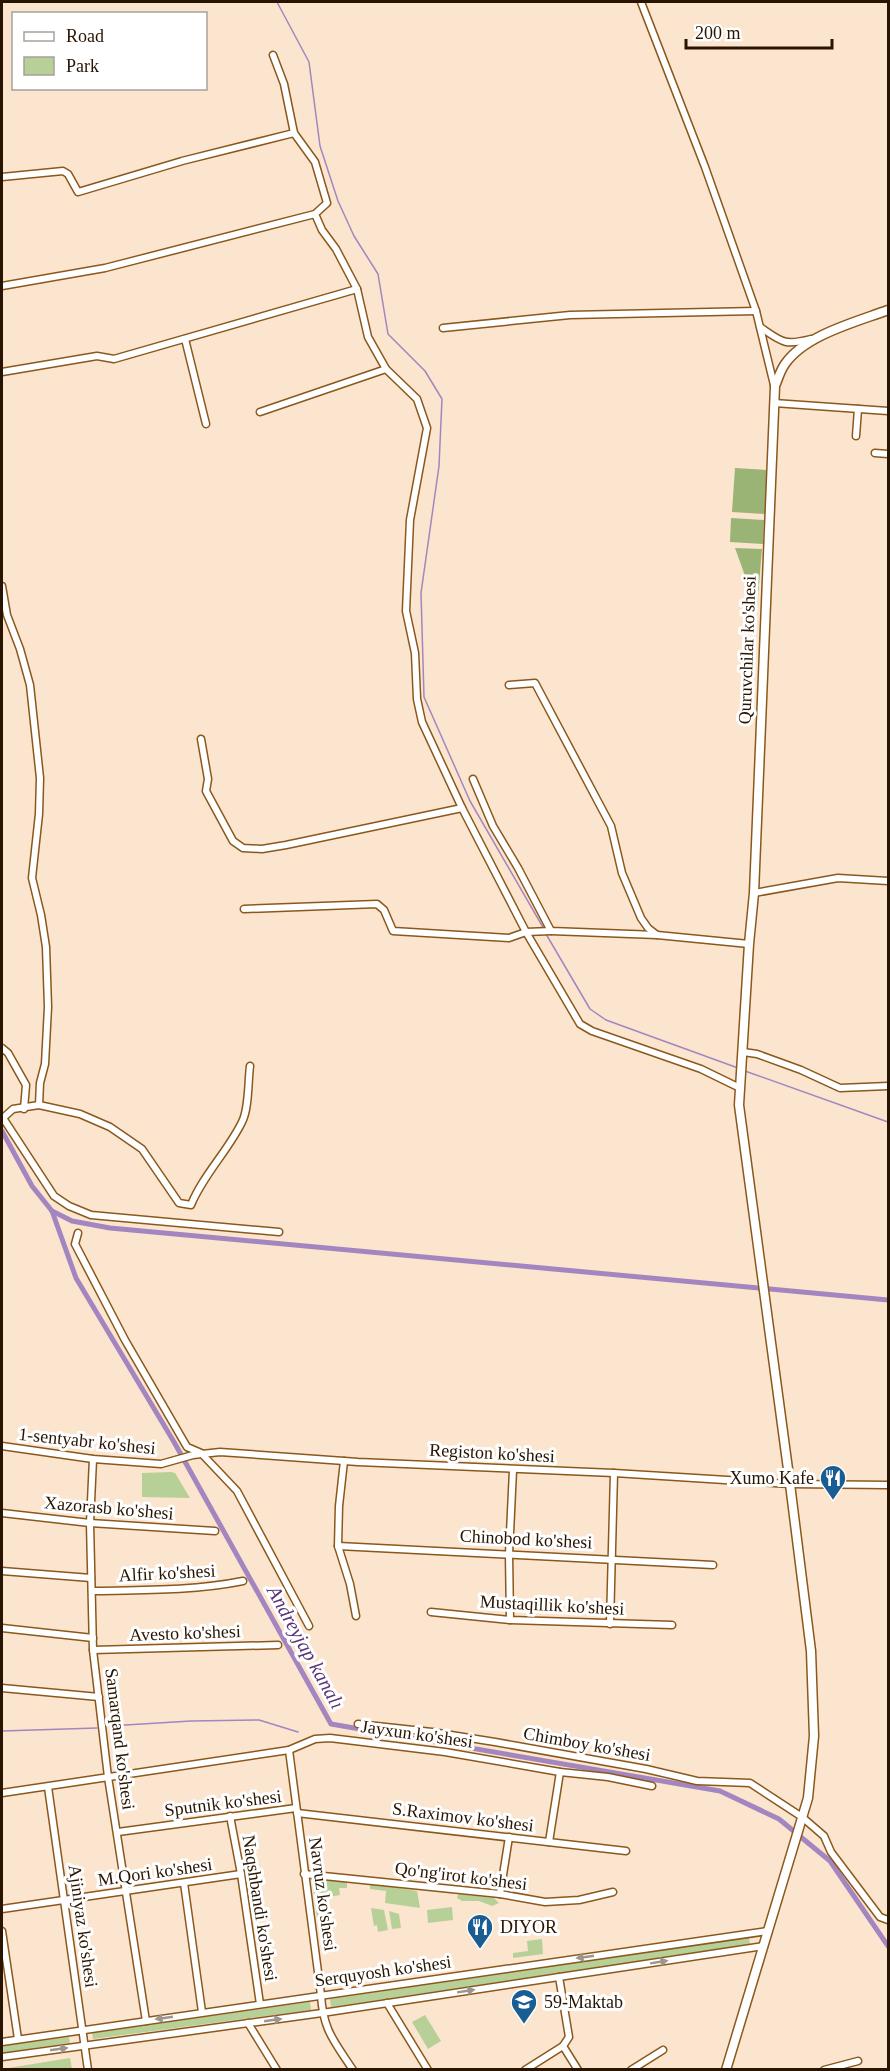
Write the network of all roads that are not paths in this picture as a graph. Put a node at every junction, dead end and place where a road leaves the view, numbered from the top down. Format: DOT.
graph roads {
  1 [pos="640,2"];
  2 [pos="273,55"];
  3 [pos="294,133"];
  4 [pos="2,177"];
  5 [pos="315,214"];
  6 [pos="2,286"];
  7 [pos="357,289"];
  8 [pos="888,310"];
  9 [pos="756,311"];
  10 [pos="759,327"];
  11 [pos="443,328"];
  12 [pos="817,337"];
  13 [pos="185,339"];
  14 [pos="386,369"];
  15 [pos="2,372"];
  16 [pos="775,386"];
  17 [pos="774,402"];
  18 [pos="858,409"];
  19 [pos="888,411"];
  20 [pos="260,412"];
  21 [pos="206,424"];
  22 [pos="856,436"];
  23 [pos="875,453"];
  24 [pos="888,454"];
  25 [pos="2,586"];
  26 [pos="509,686"];
  27 [pos="201,739"];
  28 [pos="473,779"];
  29 [pos="462,808"];
  30 [pos="888,881"];
  31 [pos="754,893"];
  32 [pos="244,909"];
  33 [pos="526,932"];
  34 [pos="551,932"];
  35 [pos="657,935"];
  36 [pos="749,944"];
  37 [pos="2,1048"];
  38 [pos="742,1054"];
  39 [pos="250,1066"];
  40 [pos="740,1084"];
  41 [pos="888,1086"];
  42 [pos="39,1105"];
  43 [pos="24,1108"];
  44 [pos="279,1232"];
  45 [pos="78,1233"];
  46 [pos="2,1446"];
  47 [pos="201,1453"];
  48 [pos="193,1455"];
  49 [pos="93,1459"];
  50 [pos="344,1461"];
  51 [pos="513,1470"];
  52 [pos="614,1473"];
  53 [pos="790,1484"];
  54 [pos="888,1485"];
  55 [pos="2,1513"];
  56 [pos="90,1523"];
  57 [pos="215,1531"];
  58 [pos="338,1546"];
  59 [pos="509,1554"];
  60 [pos="613,1558"];
  61 [pos="713,1565"];
  62 [pos="2,1571"];
  63 [pos="91,1578"];
  64 [pos="243,1581"];
  65 [pos="92,1591"];
  66 [pos="431,1612"];
  67 [pos="356,1616"];
  68 [pos="510,1620"];
  69 [pos="610,1624"];
  70 [pos="672,1625"];
  71 [pos="309,1626"];
  72 [pos="2,1628"];
  73 [pos="93,1638"];
  74 [pos="278,1645"];
  75 [pos="93,1650"];
  76 [pos="2,1688"];
  77 [pos="99,1697"];
  78 [pos="358,1724"];
  79 [pos="289,1750"];
  80 [pos="560,1772"];
  81 [pos="108,1777"];
  82 [pos="652,1786"];
  83 [pos="48,1787"];
  84 [pos="2,1793"];
  85 [pos="296,1811"];
  86 [pos="230,1816"];
  87 [pos="802,1817"];
  88 [pos="118,1832"];
  89 [pos="509,1837"];
  90 [pos="549,1842"];
  91 [pos="626,1851"];
  92 [pos="241,1874"];
  93 [pos="304,1874"];
  94 [pos="184,1883"];
  95 [pos="126,1891"];
  96 [pos="613,1892"];
  97 [pos="500,1894"];
  98 [pos="64,1900"];
  99 [pos="2,1909"];
  100 [pos="888,1920"];
  101 [pos="2,1931"];
  102 [pos="768,1931"];
  103 [pos="764,1946"];
  104 [pos="560,1977"];
  105 [pos="321,1995"];
  106 [pos="387,2003"];
  107 [pos="260,2004"];
  108 [pos="202,2012"];
  109 [pos="322,2013"];
  110 [pos="146,2021"];
  111 [pos="248,2023"];
  112 [pos="84,2031"];
  113 [pos="18,2039"];
  114 [pos="2,2042"];
  115 [pos="85,2045"];
  116 [pos="563,2046"];
  117 [pos="663,2050"];
  118 [pos="2,2057"];
  119 [pos="858,2061"];
  120 [pos="88,2070"];
  121 [pos="276,2070"];
  122 [pos="353,2070"];
  123 [pos="429,2070"];
  124 [pos="525,2070"];
  125 [pos="579,2070"];
  126 [pos="631,2070"];
  127 [pos="726,2070"];
  128 [pos="824,2070"];
  1 -- 9 [label="street"];
  2 -- 3 [label="street"];
  3 -- 4 [label="street"];
  3 -- 5 [label="street"];
  5 -- 6 [label="street"];
  5 -- 7 [label="street"];
  7 -- 13 [label="street"];
  7 -- 14 [label="street"];
  8 -- 12 [label="main road, Quruvchilar ko'shesi"];
  9 -- 10 [label="street"];
  9 -- 11 [label="street"];
  10 -- 12 [label="street"];
  10 -- 16 [label="street"];
  12 -- 16 [label="main road, Quruvchilar ko'shesi"];
  13 -- 15 [label="street"];
  13 -- 21 [label="street"];
  14 -- 20 [label="street"];
  14 -- 29 [label="street"];
  16 -- 17 [label="main road, Quruvchilar ko'shesi"];
  17 -- 18 [label="street"];
  17 -- 31 [label="main road, Quruvchilar ko'shesi"];
  18 -- 19 [label="street"];
  18 -- 22 [label="street"];
  23 -- 24 [label="street"];
  25 -- 42 [label="street"];
  26 -- 35 [label="street"];
  27 -- 29 [label="street"];
  28 -- 34 [label="street"];
  29 -- 33 [label="street"];
  30 -- 31 [label="street"];
  31 -- 36 [label="main road, Quruvchilar ko'shesi"];
  32 -- 33 [label="street"];
  33 -- 34 [label="street"];
  33 -- 40 [label="street"];
  34 -- 35 [label="street"];
  35 -- 36 [label="street"];
  36 -- 38 [label="main road, Quruvchilar ko'shesi"];
  37 -- 43 [label="street"];
  38 -- 40 [label="main road, Quruvchilar ko'shesi"];
  38 -- 41 [label="street"];
  39 -- 42 [label="street"];
  40 -- 53 [label="main road, Quruvchilar ko'shesi"];
  42 -- 43 [label="street"];
  43 -- 44 [label="street"];
  45 -- 47 [label="street"];
  46 -- 49 [label="street, 1-sentyabr ko'shesi"];
  47 -- 48 [label="street, Registon ko'shesi"];
  47 -- 50 [label="street, Registon ko'shesi"];
  47 -- 71 [label="street"];
  48 -- 49 [label="street, 1-sentyabr ko'shesi"];
  49 -- 56 [label="street, Samarqand ko'shesi"];
  50 -- 51 [label="street, Registon ko'shesi"];
  50 -- 58 [label="street"];
  51 -- 52 [label="street, Registon ko'shesi"];
  51 -- 59 [label="street"];
  52 -- 53 [label="street, Registon ko'shesi"];
  52 -- 60 [label="street"];
  53 -- 54 [label="street, Registon ko'shesi"];
  53 -- 87 [label="main road, Quruvchilar ko'shesi"];
  55 -- 56 [label="street, Xazorasb ko'shesi"];
  56 -- 57 [label="street, Xazorasb ko'shesi"];
  56 -- 63 [label="street, Samarqand ko'shesi"];
  58 -- 59 [label="street, Chinobod ko'shesi"];
  58 -- 67 [label="street"];
  59 -- 60 [label="street, Chinobod ko'shesi"];
  59 -- 68 [label="street"];
  60 -- 61 [label="street, Chinobod ko'shesi"];
  60 -- 69 [label="street"];
  62 -- 63 [label="street"];
  63 -- 65 [label="street, Samarqand ko'shesi"];
  64 -- 65 [label="street, Alfir ko'shesi"];
  65 -- 73 [label="street, Samarqand ko'shesi"];
  66 -- 68 [label="street, Mustaqillik ko'shesi"];
  68 -- 69 [label="street, Mustaqillik ko'shesi"];
  69 -- 70 [label="street, Mustaqillik ko'shesi"];
  72 -- 73 [label="street"];
  73 -- 75 [label="street, Samarqand ko'shesi"];
  74 -- 75 [label="street, Avesto ko'shesi"];
  75 -- 77 [label="street, Samarqand ko'shesi"];
  76 -- 77 [label="street"];
  77 -- 81 [label="street, Samarqand ko'shesi"];
  78 -- 87 [label="street, Chimboy ko'shesi"];
  79 -- 80 [label="street, Jayxun ko'shesi"];
  79 -- 81 [label="street, Jayxun ko'shesi"];
  79 -- 85 [label="street, Navruz ko'shesi"];
  80 -- 82 [label="street, Jayxun ko'shesi"];
  80 -- 90 [label="street"];
  81 -- 83 [label="street, Jayxun ko'shesi"];
  81 -- 88 [label="street, Samarqand ko'shesi"];
  83 -- 84 [label="street, Jayxun ko'shesi"];
  83 -- 98 [label="street, Ajiniyaz ko'shesi"];
  85 -- 86 [label="street, Sputnik ko'shesi"];
  85 -- 89 [label="street, S.Raximov ko'shesi"];
  85 -- 93 [label="street, Navruz ko'shesi"];
  86 -- 88 [label="street, Sputnik ko'shesi"];
  86 -- 92 [label="street, Naqshbandi ko'shesi"];
  87 -- 100 [label="street, Chimboy ko'shesi"];
  87 -- 102 [label="main road, Quruvchilar ko'shesi"];
  88 -- 95 [label="street, Samarqand ko'shesi"];
  89 -- 90 [label="street, S.Raximov ko'shesi"];
  89 -- 97 [label="street"];
  90 -- 91 [label="street, S.Raximov ko'shesi"];
  92 -- 94 [label="street, M.Qori ko'shesi"];
  92 -- 107 [label="street, Naqshbandi ko'shesi"];
  93 -- 97 [label="street, Qo'ng'irot ko'shesi"];
  93 -- 105 [label="street, Navruz ko'shesi"];
  94 -- 95 [label="street, M.Qori ko'shesi"];
  94 -- 108 [label="street"];
  95 -- 98 [label="street, M.Qori ko'shesi"];
  95 -- 110 [label="street, Samarqand ko'shesi"];
  96 -- 97 [label="street, Qo'ng'irot ko'shesi"];
  98 -- 99 [label="street, M.Qori ko'shesi"];
  98 -- 112 [label="street, Ajiniyaz ko'shesi"];
  101 -- 113 [label="street"];
  102 -- 103 [label="main road, Quruvchilar ko'shesi"];
  102 -- 105 [label="street, Serquyosh ko'shesi, one-way"];
  104 -- 103 [label="street, Serquyosh ko'shesi, one-way"];
  103 -- 127 [label="main road, Quruvchilar ko'shesi"];
  106 -- 104 [label="street, Serquyosh ko'shesi, one-way"];
  104 -- 116 [label="street"];
  105 -- 107 [label="street, Serquyosh ko'shesi"];
  105 -- 109 [label="street, Navruz ko'shesi"];
  106 -- 109 [label="street, Serquyosh ko'shesi"];
  106 -- 123 [label="street"];
  107 -- 108 [label="street, Serquyosh ko'shesi"];
  108 -- 110 [label="street, Serquyosh ko'shesi, one-way"];
  111 -- 109 [label="street, Serquyosh ko'shesi, one-way"];
  109 -- 122 [label="street, Navruz ko'shesi"];
  110 -- 112 [label="street, Serquyosh ko'shesi"];
  111 -- 115 [label="street, Serquyosh ko'shesi"];
  111 -- 121 [label="street"];
  112 -- 113 [label="street, Serquyosh ko'shesi"];
  112 -- 115 [label="street, Ajiniyaz ko'shesi"];
  113 -- 114 [label="street, Serquyosh ko'shesi"];
  118 -- 115 [label="street, Serquyosh ko'shesi, one-way"];
  115 -- 120 [label="street, Ajiniyaz ko'shesi"];
  116 -- 124 [label="street"];
  116 -- 125 [label="street"];
  117 -- 126 [label="street"];
  119 -- 128 [label="street"];
}
